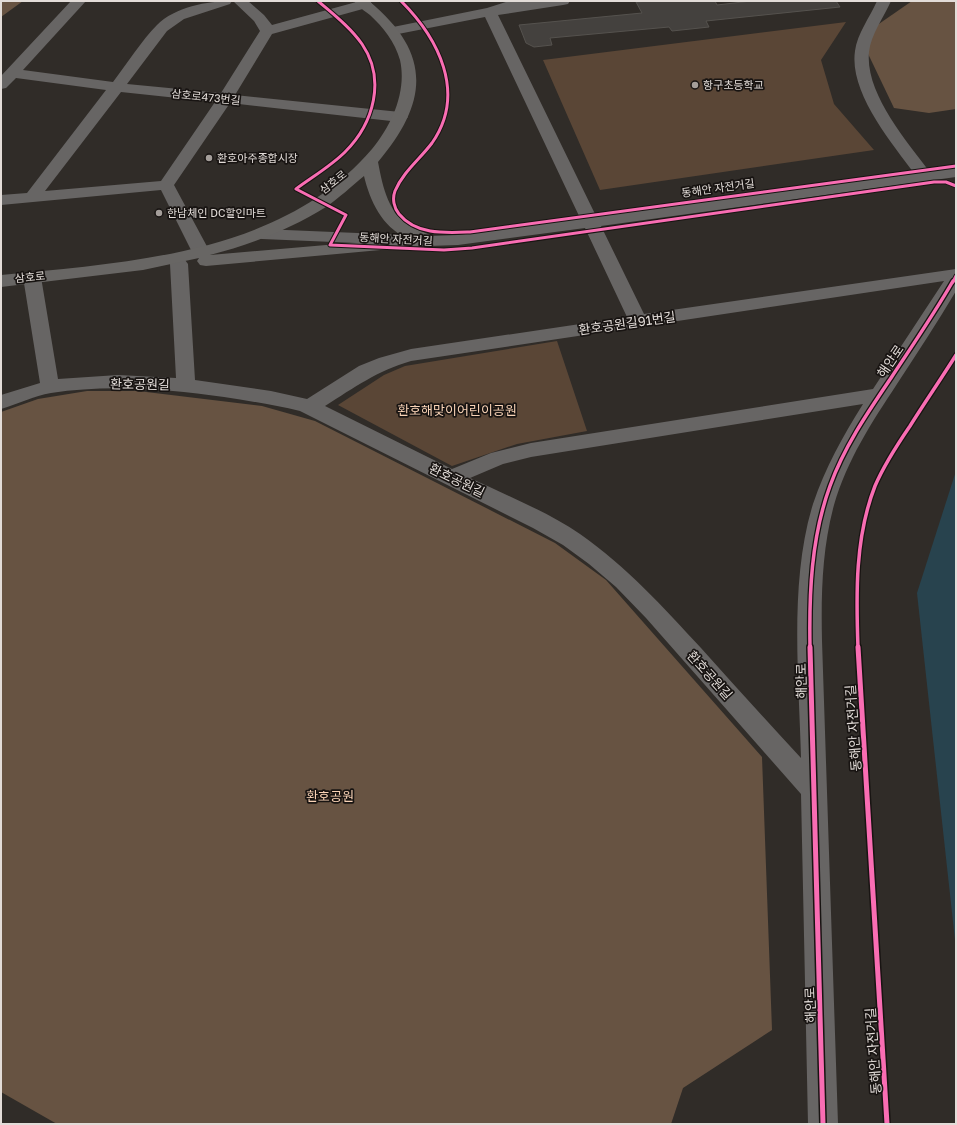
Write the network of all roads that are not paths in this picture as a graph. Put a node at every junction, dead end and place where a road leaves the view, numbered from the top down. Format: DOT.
graph roads {
  1 [pos="79,1"];
  2 [pos="225,1"];
  3 [pos="240,1"];
  4 [pos="523,1"];
  5 [pos="563,1"];
  6 [pos="884,1"];
  7 [pos="363,3"];
  8 [pos="490,12"];
  9 [pos="267,31"];
  10 [pos="393,31"];
  11 [pos="12,73"];
  12 [pos="1,86"];
  13 [pos="117,87"];
  14 [pos="225,99"];
  15 [pos="400,117"];
  16 [pos="370,162"];
  17 [pos="956,172"];
  18 [pos="925,176"];
  19 [pos="166,185"];
  20 [pos="32,197"];
  21 [pos="1,200"];
  22 [pos="591,222"];
  23 [pos="262,234"];
  24 [pos="430,241"];
  25 [pos="201,252"];
  26 [pos="179,264"];
  27 [pos="956,275"];
  28 [pos="32,277"];
  29 [pos="1,281"];
  30 [pos="638,321"];
  31 [pos="186,385"];
  32 [pos="50,387"];
  33 [pos="879,395"];
  34 [pos="1,402"];
  35 [pos="310,407"];
  36 [pos="452,477"];
  37 [pos="813,789"];
  38 [pos="823,1124"];
  1 -- 11 [label="street"];
  2 -- 13 [label="street"];
  3 -- 9 [label="street"];
  4 -- 8 [label="street"];
  5 -- 8 [label="street"];
  6 -- 18 [label="street"];
  7 -- 9 [label="street"];
  7 -- 10 [label="main road, 삼호로"];
  8 -- 10 [label="street"];
  8 -- 22 [label="street"];
  9 -- 14 [label="street"];
  10 -- 15 [label="main road, 삼호로"];
  11 -- 12 [label="street"];
  11 -- 13 [label="street, 삼호로473번길"];
  13 -- 14 [label="street, 삼호로473번길"];
  13 -- 20 [label="street"];
  14 -- 15 [label="street, 삼호로473번길"];
  14 -- 19 [label="street"];
  15 -- 16 [label="main road, 삼호로"];
  16 -- 23 [label="main road, 삼호로"];
  16 -- 24 [label="main road"];
  17 -- 18 [label="street"];
  18 -- 22 [label="street"];
  19 -- 20 [label="street"];
  19 -- 25 [label="street"];
  20 -- 21 [label="street"];
  22 -- 24 [label="street"];
  22 -- 30 [label="street"];
  23 -- 24 [label="street"];
  23 -- 25 [label="main road, 삼호로"];
  24 -- 26 [label="main road"];
  25 -- 28 [label="main road, 삼호로"];
  26 -- 28 [label="main road"];
  26 -- 31 [label="street"];
  27 -- 30 [label="street, 환호공원길91번길"];
  27 -- 33 [label="street, 해안로"];
  28 -- 29 [label="main road, 삼호로"];
  28 -- 32 [label="street"];
  30 -- 35 [label="street, 환호공원길91번길"];
  31 -- 32 [label="street, 환호공원길"];
  31 -- 35 [label="street, 환호공원길"];
  32 -- 34 [label="street, 환호공원길"];
  33 -- 36 [label="street"];
  33 -- 37 [label="street, 해안로"];
  35 -- 36 [label="street, 환호공원길"];
  36 -- 37 [label="street, 환호공원길"];
  37 -- 38 [label="street, 해안로"];
}
